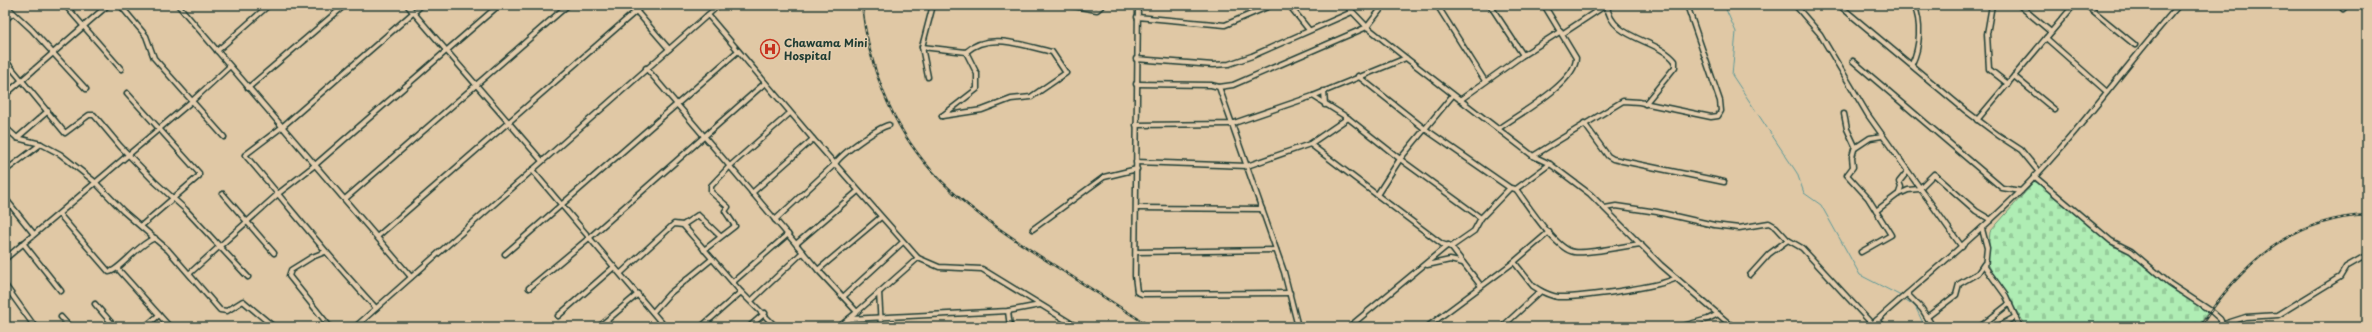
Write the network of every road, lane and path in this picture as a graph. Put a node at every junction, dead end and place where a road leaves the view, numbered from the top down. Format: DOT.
graph roads {
  1 [pos="5,5"];
  2 [pos="65,5"];
  3 [pos="108,5"];
  4 [pos="120,5"];
  5 [pos="178,5"];
  6 [pos="269,5"];
  7 [pos="346,5"];
  8 [pos="407,5"];
  9 [pos="422,5"];
  10 [pos="499,5"];
  11 [pos="568,5"];
  12 [pos="630,5"];
  13 [pos="643,5"];
  14 [pos="719,5"];
  15 [pos="933,5"];
  16 [pos="1068,5"];
  17 [pos="1103,5"];
  18 [pos="1138,5"];
  19 [pos="1272,5"];
  20 [pos="1289,5"];
  21 [pos="1346,5"];
  22 [pos="1384,5"];
  23 [pos="1437,5"];
  24 [pos="1490,5"];
  25 [pos="1544,5"];
  26 [pos="1607,5"];
  27 [pos="1687,5"];
  28 [pos="1795,5"];
  29 [pos="1839,5"];
  30 [pos="1914,5"];
  31 [pos="1992,5"];
  32 [pos="2019,5"];
  33 [pos="2074,5"];
  34 [pos="2086,5"];
  35 [pos="2179,5"];
  36 [pos="2347,5"];
  37 [pos="2343,9"];
  38 [pos="636,11"];
  39 [pos="414,12"];
  40 [pos="1352,12"];
  41 [pos="13,13"];
  42 [pos="708,15"];
  43 [pos="1137,17"];
  44 [pos="5,20"];
  45 [pos="84,27"];
  46 [pos="1367,27"];
  47 [pos="1309,30"];
  48 [pos="2051,32"];
  49 [pos="1562,33"];
  50 [pos="2046,38"];
  51 [pos="2135,45"];
  52 [pos="922,47"];
  53 [pos="669,49"];
  54 [pos="217,51"];
  55 [pos="447,51"];
  56 [pos="738,51"];
  57 [pos="966,52"];
  58 [pos="54,53"];
  59 [pos="1523,55"];
  60 [pos="1406,58"];
  61 [pos="1136,59"];
  62 [pos="5,60"];
  63 [pos="1853,61"];
  64 [pos="1912,64"];
  65 [pos="229,67"];
  66 [pos="646,68"];
  67 [pos="121,69"];
  68 [pos="1358,76"];
  69 [pos="2014,76"];
  70 [pos="928,77"];
  71 [pos="22,79"];
  72 [pos="1485,81"];
  73 [pos="765,83"];
  74 [pos="1136,84"];
  75 [pos="2008,84"];
  76 [pos="477,86"];
  77 [pos="1219,87"];
  78 [pos="248,88"];
  79 [pos="86,89"];
  80 [pos="1324,91"];
  81 [pos="2107,92"];
  82 [pos="127,93"];
  83 [pos="5,95"];
  84 [pos="1453,95"];
  85 [pos="1314,96"];
  86 [pos="1460,100"];
  87 [pos="192,101"];
  88 [pos="1644,104"];
  89 [pos="676,105"];
  90 [pos="1325,105"];
  91 [pos="48,110"];
  92 [pos="2055,110"];
  93 [pos="790,113"];
  94 [pos="1844,114"];
  95 [pos="1348,118"];
  96 [pos="1977,120"];
  97 [pos="507,122"];
  98 [pos="1584,123"];
  99 [pos="1231,124"];
  100 [pos="889,125"];
  101 [pos="1136,125"];
  102 [pos="5,127"];
  103 [pos="282,127"];
  104 [pos="161,128"];
  105 [pos="1425,129"];
  106 [pos="1498,129"];
  107 [pos="704,136"];
  108 [pos="1882,136"];
  109 [pos="224,137"];
  110 [pos="17,138"];
  111 [pos="813,139"];
  112 [pos="41,144"];
  113 [pos="1310,144"];
  114 [pos="1855,149"];
  115 [pos="128,154"];
  116 [pos="1533,156"];
  117 [pos="1400,159"];
  118 [pos="542,161"];
  119 [pos="1136,162"];
  120 [pos="835,164"];
  121 [pos="1550,164"];
  122 [pos="315,166"];
  123 [pos="730,166"];
  124 [pos="1247,166"];
  125 [pos="532,170"];
  126 [pos="1137,170"];
  127 [pos="5,171"];
  128 [pos="2038,171"];
  129 [pos="1907,172"];
  130 [pos="2034,176"];
  131 [pos="95,182"];
  132 [pos="1724,182"];
  133 [pos="1510,188"];
  134 [pos="1516,189"];
  135 [pos="1919,189"];
  136 [pos="858,191"];
  137 [pos="2021,191"];
  138 [pos="279,193"];
  139 [pos="752,193"];
  140 [pos="223,194"];
  141 [pos="1377,195"];
  142 [pos="1898,195"];
  143 [pos="5,198"];
  144 [pos="174,199"];
  145 [pos="345,199"];
  146 [pos="562,204"];
  147 [pos="1137,208"];
  148 [pos="1605,208"];
  149 [pos="1262,209"];
  150 [pos="1876,211"];
  151 [pos="58,214"];
  152 [pos="881,217"];
  153 [pos="1481,218"];
  154 [pos="775,220"];
  155 [pos="1991,220"];
  156 [pos="248,224"];
  157 [pos="682,225"];
  158 [pos="141,226"];
  159 [pos="1033,229"];
  160 [pos="1982,230"];
  161 [pos="1549,232"];
  162 [pos="33,233"];
  163 [pos="788,234"];
  164 [pos="378,236"];
  165 [pos="720,236"];
  166 [pos="155,238"];
  167 [pos="589,238"];
  168 [pos="1788,240"];
  169 [pos="903,242"];
  170 [pos="23,243"];
  171 [pos="796,244"];
  172 [pos="1641,244"];
  173 [pos="1450,246"];
  174 [pos="220,247"];
  175 [pos="1962,247"];
  176 [pos="704,250"];
  177 [pos="1276,250"];
  178 [pos="325,252"];
  179 [pos="803,252"];
  180 [pos="1136,252"];
  181 [pos="1861,252"];
  182 [pos="274,253"];
  183 [pos="505,254"];
  184 [pos="2367,255"];
  185 [pos="5,258"];
  186 [pos="918,258"];
  187 [pos="712,259"];
  188 [pos="1514,262"];
  189 [pos="1463,263"];
  190 [pos="1984,264"];
  191 [pos="614,268"];
  192 [pos="1420,268"];
  193 [pos="118,269"];
  194 [pos="818,270"];
  195 [pos="190,273"];
  196 [pos="621,273"];
  197 [pos="1750,276"];
  198 [pos="248,277"];
  199 [pos="411,277"];
  200 [pos="1676,278"];
  201 [pos="733,282"];
  202 [pos="5,285"];
  203 [pos="1481,286"];
  204 [pos="529,288"];
  205 [pos="61,291"];
  206 [pos="1541,291"];
  207 [pos="741,292"];
  208 [pos="879,292"];
  209 [pos="1290,293"];
  210 [pos="638,294"];
  211 [pos="1906,295"];
  212 [pos="843,297"];
  213 [pos="752,300"];
  214 [pos="2010,303"];
  215 [pos="95,304"];
  216 [pos="1041,305"];
  217 [pos="376,308"];
  218 [pos="1008,310"];
  219 [pos="653,312"];
  220 [pos="857,312"];
  221 [pos="765,313"];
  222 [pos="1718,314"];
  223 [pos="159,315"];
  224 [pos="558,316"];
  225 [pos="61,317"];
  226 [pos="1927,317"];
  227 [pos="2015,317"];
  228 [pos="880,318"];
  229 [pos="849,319"];
  230 [pos="1877,320"];
  231 [pos="661,322"];
  232 [pos="1870,325"];
  233 [pos="1981,326"];
  234 [pos="2224,326"];
  235 [pos="35,327"];
  236 [pos="70,327"];
  237 [pos="115,327"];
  238 [pos="145,327"];
  239 [pos="170,327"];
  240 [pos="274,327"];
  241 [pos="330,327"];
  242 [pos="355,327"];
  243 [pos="599,327"];
  244 [pos="654,327"];
  245 [pos="665,327"];
  246 [pos="702,327"];
  247 [pos="749,327"];
  248 [pos="776,327"];
  249 [pos="840,327"];
  250 [pos="881,327"];
  251 [pos="1010,327"];
  252 [pos="1077,327"];
  253 [pos="1298,327"];
  254 [pos="1349,327"];
  255 [pos="1427,327"];
  256 [pos="1502,327"];
  257 [pos="1679,327"];
  258 [pos="1734,327"];
  259 [pos="1883,327"];
  260 [pos="1933,327"];
  261 [pos="1997,327"];
  262 [pos="2020,327"];
  1 -- 41 [label="street"];
  2 -- 45 [label="street"];
  3 -- 45 [label="street"];
  4 -- 87 [label="street"];
  5 -- 54 [label="street"];
  6 -- 54 [label="street"];
  7 -- 78 [label="street"];
  8 -- 39 [label="street"];
  9 -- 39 [label="street"];
  10 -- 55 [label="street"];
  11 -- 76 [label="street"];
  12 -- 38 [label="street"];
  13 -- 38 [label="street"];
  14 -- 42 [label="street"];
  15 -- 52 [label="street"];
  16 -- 17 [label="street"];
  18 -- 43 [label="street"];
  19 -- 43 [label="street"];
  20 -- 47 [label="street"];
  21 -- 40 [label="street"];
  22 -- 46 [label="street"];
  23 -- 72 [label="street"];
  24 -- 59 [label="street"];
  25 -- 49 [label="street"];
  26 -- 49 [label="street"];
  26 -- 88 [label="street"];
  27 -- 88 [label="street"];
  28 -- 108 [label="street"];
  29 -- 64 [label="street"];
  30 -- 64 [label="street"];
  31 -- 75 [label="street"];
  32 -- 48 [label="street"];
  33 -- 48 [label="street"];
  34 -- 51 [label="street"];
  35 -- 81 [label="street"];
  36 -- 37 [label="street"];
  38 -- 53 [label="street"];
  38 -- 97 [label="street"];
  39 -- 55 [label="street"];
  39 -- 103 [label="street"];
  40 -- 46 [label="street"];
  40 -- 47 [label="street"];
  41 -- 44 [label="street"];
  41 -- 58 [label="street"];
  42 -- 53 [label="street"];
  42 -- 56 [label="street"];
  43 -- 61 [label="street"];
  45 -- 58 [label="street"];
  45 -- 67 [label="street"];
  46 -- 60 [label="street"];
  46 -- 77 [label="street"];
  47 -- 61 [label="street"];
  48 -- 50 [label="street"];
  49 -- 59 [label="street"];
  49 -- 106 [label="street"];
  50 -- 69 [label="street"];
  50 -- 81 [label="street"];
  52 -- 57 [label="street"];
  52 -- 70 [label="street"];
  53 -- 66 [label="street"];
  54 -- 65 [label="street"];
  55 -- 76 [label="street"];
  55 -- 122 [label="street"];
  56 -- 73 [label="street"];
  56 -- 89 [label="street"];
  57 -- 57 [label="street"];
  58 -- 71 [label="street"];
  58 -- 79 [label="street"];
  59 -- 72 [label="street"];
  60 -- 68 [label="street"];
  60 -- 84 [label="street"];
  61 -- 74 [label="street"];
  62 -- 71 [label="street"];
  63 -- 137 [label="street"];
  64 -- 96 [label="street"];
  65 -- 78 [label="street"];
  65 -- 87 [label="street"];
  66 -- 89 [label="street"];
  66 -- 118 [label="street"];
  68 -- 80 [label="street"];
  68 -- 105 [label="street"];
  69 -- 75 [label="street"];
  69 -- 92 [label="street"];
  71 -- 83 [label="street"];
  71 -- 91 [label="street"];
  72 -- 86 [label="street"];
  73 -- 93 [label="street"];
  73 -- 107 [label="street"];
  74 -- 77 [label="street"];
  74 -- 101 [label="street"];
  75 -- 96 [label="street"];
  76 -- 97 [label="street"];
  76 -- 145 [label="street"];
  77 -- 99 [label="street"];
  78 -- 103 [label="street"];
  80 -- 85 [label="street"];
  80 -- 90 [label="street"];
  81 -- 128 [label="street"];
  82 -- 104 [label="street"];
  84 -- 86 [label="street"];
  84 -- 105 [label="street"];
  85 -- 90 [label="street"];
  85 -- 99 [label="street"];
  86 -- 106 [label="street"];
  87 -- 104 [label="street"];
  87 -- 109 [label="street"];
  88 -- 98 [label="street"];
  89 -- 107 [label="street"];
  89 -- 146 [label="street"];
  90 -- 95 [label="street"];
  91 -- 110 [label="street"];
  91 -- 115 [label="street"];
  93 -- 111 [label="street"];
  93 -- 123 [label="street"];
  94 -- 114 [label="street"];
  95 -- 113 [label="street"];
  95 -- 117 [label="street"];
  96 -- 128 [label="street"];
  97 -- 118 [label="street"];
  97 -- 164 [label="street"];
  98 -- 116 [label="street"];
  98 -- 132 [label="street"];
  99 -- 101 [label="street"];
  99 -- 124 [label="street"];
  100 -- 120 [label="street"];
  101 -- 119 [label="street"];
  102 -- 110 [label="street"];
  103 -- 122 [label="street"];
  103 -- 138 [label="street"];
  104 -- 115 [label="street"];
  104 -- 144 [label="street"];
  105 -- 117 [label="street"];
  105 -- 133 [label="street"];
  106 -- 116 [label="street"];
  107 -- 123 [label="street"];
  107 -- 167 [label="street"];
  108 -- 114 [label="street"];
  108 -- 129 [label="street"];
  110 -- 112 [label="street"];
  111 -- 120 [label="street"];
  111 -- 139 [label="street"];
  112 -- 127 [label="street"];
  112 -- 131 [label="street"];
  113 -- 124 [label="street"];
  113 -- 141 [label="street"];
  114 -- 150 [label="street"];
  115 -- 131 [label="street"];
  115 -- 144 [label="street"];
  116 -- 121 [label="street"];
  117 -- 141 [label="street"];
  117 -- 153 [label="street"];
  118 -- 125 [label="street"];
  119 -- 124 [label="street"];
  119 -- 126 [label="street"];
  120 -- 136 [label="street"];
  120 -- 154 [label="street"];
  121 -- 134 [label="street"];
  121 -- 148 [label="street"];
  122 -- 138 [label="street"];
  122 -- 145 [label="street"];
  123 -- 139 [label="street"];
  123 -- 165 [label="street"];
  124 -- 149 [label="street"];
  125 -- 146 [label="street"];
  125 -- 199 [label="street"];
  126 -- 147 [label="street"];
  126 -- 159 [label="street"];
  128 -- 130 [label="street"];
  129 -- 135 [label="street"];
  129 -- 142 [label="street"];
  130 -- 137 [label="street"];
  130 -- 234 [label="street"];
  131 -- 151 [label="street"];
  131 -- 158 [label="street"];
  133 -- 134 [label="street"];
  133 -- 153 [label="street"];
  134 -- 161 [label="street"];
  135 -- 142 [label="street"];
  135 -- 155 [label="street"];
  135 -- 175 [label="street"];
  136 -- 152 [label="street"];
  136 -- 171 [label="street"];
  137 -- 155 [label="street"];
  138 -- 156 [label="street"];
  138 -- 178 [label="street"];
  139 -- 154 [label="street"];
  140 -- 156 [label="street"];
  141 -- 173 [label="street"];
  142 -- 150 [label="street"];
  143 -- 162 [label="street"];
  144 -- 158 [label="street"];
  144 -- 174 [label="street"];
  145 -- 164 [label="street"];
  146 -- 167 [label="street"];
  146 -- 183 [label="street"];
  147 -- 149 [label="street"];
  147 -- 180 [label="street"];
  148 -- 168 [label="street"];
  148 -- 172 [label="street"];
  149 -- 177 [label="street"];
  150 -- 181 [label="street"];
  151 -- 162 [label="street"];
  151 -- 193 [label="street"];
  152 -- 169 [label="street"];
  152 -- 194 [label="street"];
  153 -- 173 [label="street"];
  154 -- 163 [label="street"];
  155 -- 160 [label="street"];
  156 -- 174 [label="street"];
  156 -- 182 [label="street"];
  157 -- 165 [label="street"];
  157 -- 176 [label="street"];
  157 -- 196 [label="street"];
  158 -- 166 [label="street"];
  160 -- 175 [label="street"];
  160 -- 190 [label="street"];
  161 -- 172 [label="street"];
  161 -- 188 [label="street"];
  162 -- 170 [label="street"];
  163 -- 171 [label="street"];
  163 -- 201 [label="street"];
  164 -- 199 [label="street"];
  165 -- 176 [label="street"];
  166 -- 193 [label="street"];
  166 -- 195 [label="street"];
  167 -- 191 [label="street"];
  167 -- 204 [label="street"];
  168 -- 197 [label="street"];
  168 -- 232 [label="street"];
  169 -- 186 [label="street"];
  169 -- 212 [label="street"];
  170 -- 185 [label="street"];
  170 -- 205 [label="street"];
  171 -- 179 [label="street"];
  172 -- 200 [label="street"];
  173 -- 189 [label="street"];
  173 -- 192 [label="street"];
  174 -- 195 [label="street"];
  174 -- 198 [label="street"];
  175 -- 211 [label="street"];
  176 -- 187 [label="street"];
  177 -- 180 [label="street"];
  177 -- 209 [label="street"];
  178 -- 217 [label="street"];
  178 -- 241 [label="street"];
  179 -- 194 [label="street"];
  179 -- 213 [label="street"];
  180 -- 209 [label="street"];
  184 -- 234 [label="street"];
  186 -- 208 [label="street"];
  186 -- 216 [label="street"];
  187 -- 201 [label="street"];
  187 -- 219 [label="street"];
  188 -- 203 [label="street"];
  188 -- 206 [label="street"];
  189 -- 192 [label="street"];
  189 -- 203 [label="street"];
  190 -- 214 [label="street"];
  190 -- 226 [label="street"];
  191 -- 196 [label="street"];
  191 -- 224 [label="street"];
  192 -- 254 [label="street"];
  193 -- 223 [label="street"];
  194 -- 212 [label="street"];
  195 -- 240 [label="street"];
  196 -- 210 [label="street"];
  199 -- 217 [label="street"];
  200 -- 206 [label="street"];
  200 -- 222 [label="street"];
  201 -- 207 [label="street"];
  202 -- 235 [label="street"];
  203 -- 255 [label="street"];
  206 -- 256 [label="street"];
  207 -- 213 [label="street"];
  207 -- 246 [label="street"];
  208 -- 220 [label="street"];
  208 -- 228 [label="street"];
  209 -- 253 [label="street"];
  210 -- 219 [label="street"];
  210 -- 243 [label="street"];
  211 -- 226 [label="street"];
  211 -- 230 [label="street"];
  212 -- 220 [label="street"];
  213 -- 221 [label="street"];
  214 -- 227 [label="street"];
  214 -- 233 [label="street"];
  215 -- 237 [label="street"];
  216 -- 218 [label="street"];
  216 -- 252 [label="street"];
  217 -- 242 [label="street"];
  218 -- 228 [label="street"];
  218 -- 251 [label="street"];
  219 -- 231 [label="street"];
  220 -- 229 [label="street"];
  221 -- 247 [label="street"];
  221 -- 248 [label="street"];
  222 -- 257 [label="street"];
  222 -- 258 [label="street"];
  223 -- 238 [label="street"];
  223 -- 239 [label="street"];
  225 -- 236 [label="street"];
  226 -- 260 [label="street"];
  227 -- 261 [label="street"];
  227 -- 262 [label="street"];
  228 -- 229 [label="street"];
  228 -- 250 [label="street"];
  229 -- 249 [label="street"];
  230 -- 232 [label="street"];
  230 -- 259 [label="street"];
  231 -- 244 [label="street"];
  231 -- 245 [label="street"];
}
